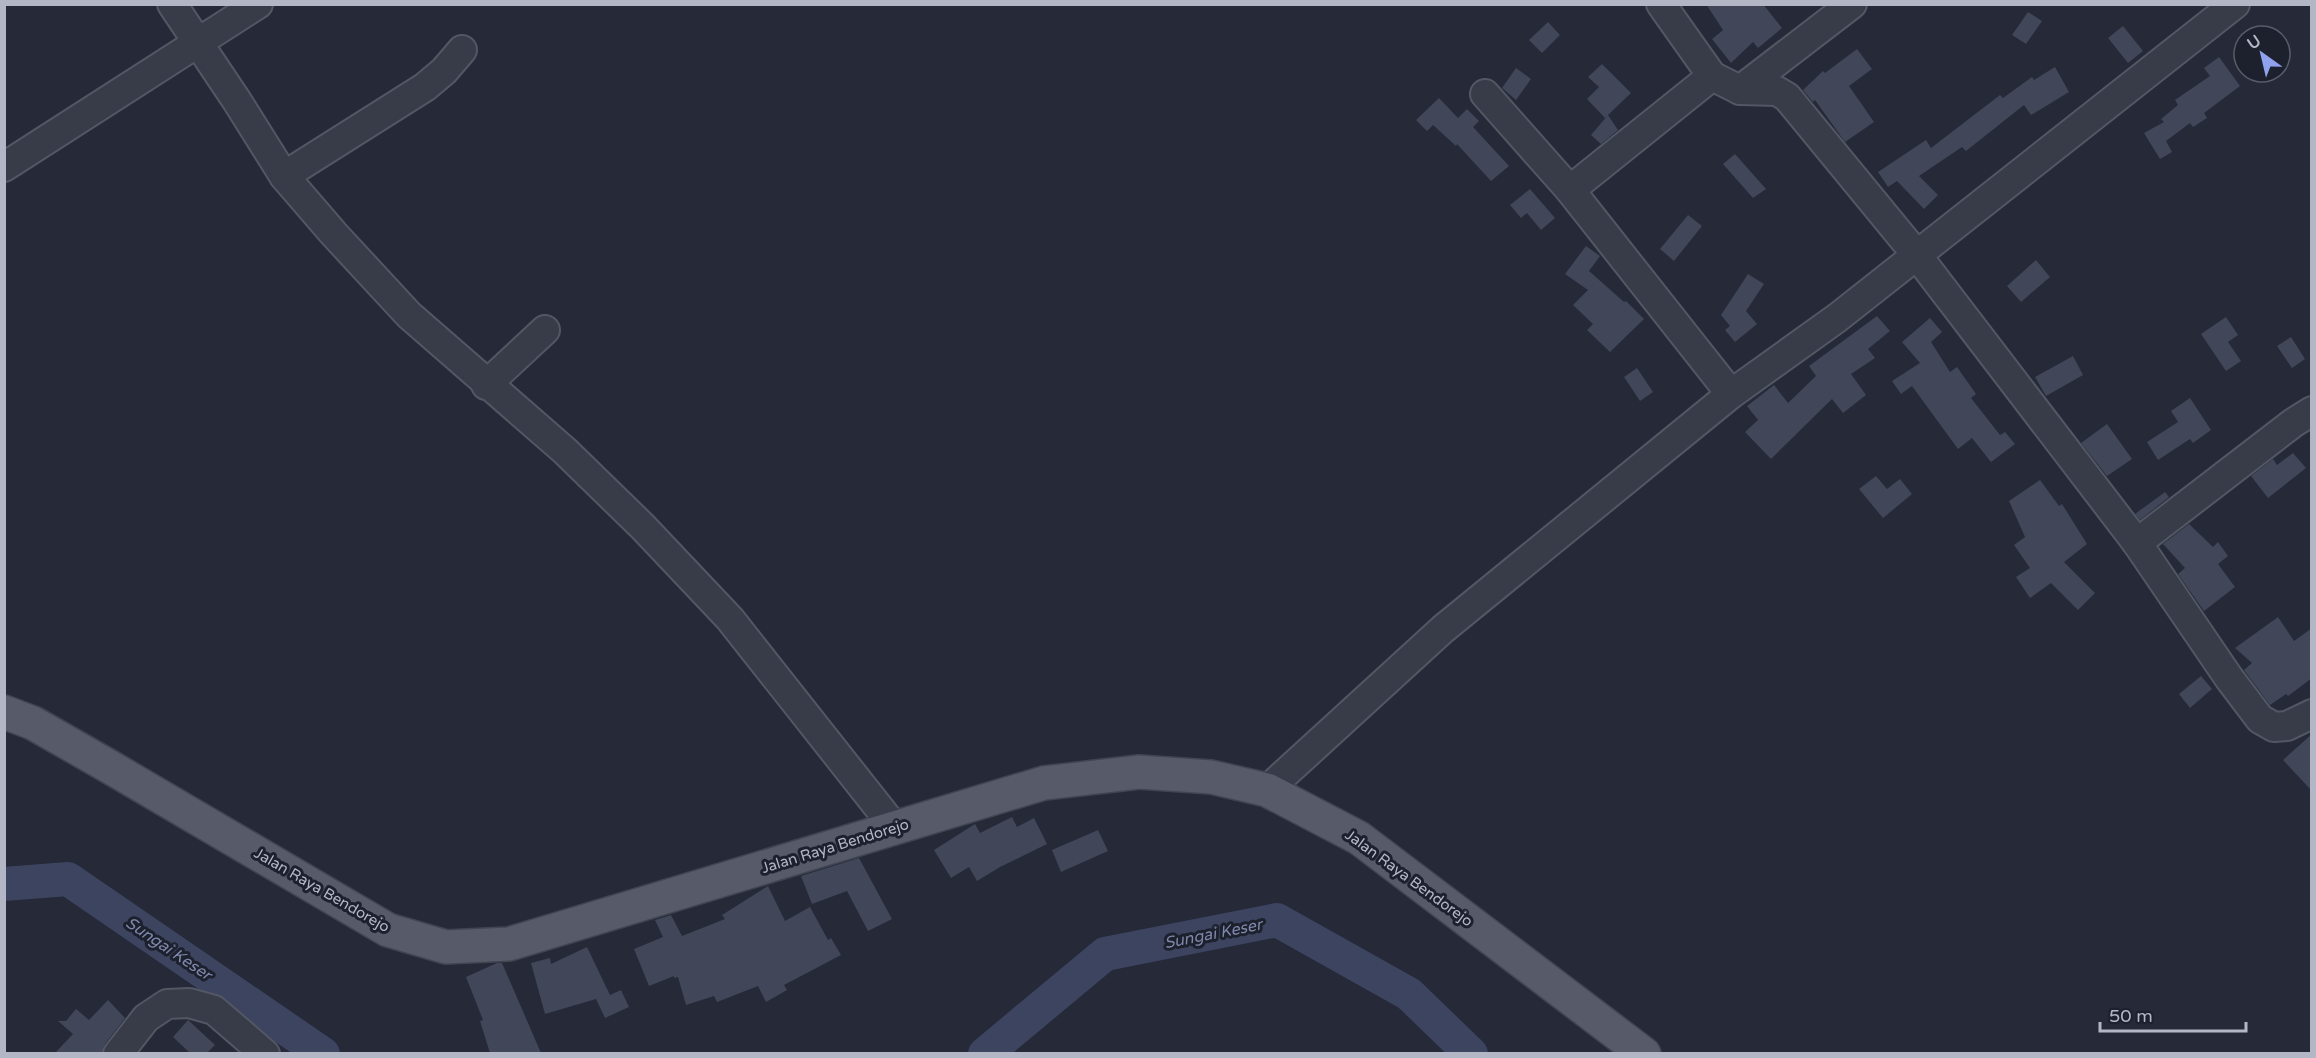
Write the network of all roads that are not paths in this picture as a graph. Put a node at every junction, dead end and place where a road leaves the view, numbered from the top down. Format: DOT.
graph roads {
  1 [pos="172,4"];
  2 [pos="258,4"];
  3 [pos="1661,4"];
  4 [pos="1852,4"];
  5 [pos="2235,4"];
  6 [pos="198,42"];
  7 [pos="462,50"];
  8 [pos="1712,76"];
  9 [pos="1740,90"];
  10 [pos="1485,94"];
  11 [pos="4,167"];
  12 [pos="284,176"];
  13 [pos="1570,190"];
  14 [pos="1916,254"];
  15 [pos="545,330"];
  16 [pos="486,385"];
  17 [pos="1731,394"];
  18 [pos="2310,415"];
  19 [pos="2137,543"];
  20 [pos="4,712"];
  21 [pos="2312,714"];
  22 [pos="1267,790"];
  23 [pos="895,828"];
  24 [pos="118,1053"];
  25 [pos="265,1053"];
  26 [pos="1644,1053"];
  1 -- 6 [label="street"];
  2 -- 6 [label="street"];
  3 -- 8 [label="street"];
  4 -- 9 [label="street"];
  5 -- 14 [label="street"];
  6 -- 11 [label="street"];
  6 -- 12 [label="street"];
  7 -- 12 [label="street"];
  8 -- 9 [label="street"];
  8 -- 13 [label="street"];
  9 -- 14 [label="street"];
  10 -- 13 [label="street"];
  12 -- 16 [label="street"];
  13 -- 17 [label="street"];
  14 -- 17 [label="street"];
  14 -- 19 [label="street"];
  15 -- 16 [label="street"];
  16 -- 23 [label="street"];
  17 -- 22 [label="street"];
  18 -- 19 [label="street"];
  19 -- 21 [label="street"];
  20 -- 23 [label="main road, Jalan Raya Bendorejo"];
  22 -- 23 [label="main road, Jalan Raya Bendorejo"];
  22 -- 26 [label="main road, Jalan Raya Bendorejo"];
  24 -- 25 [label="street"];
}
